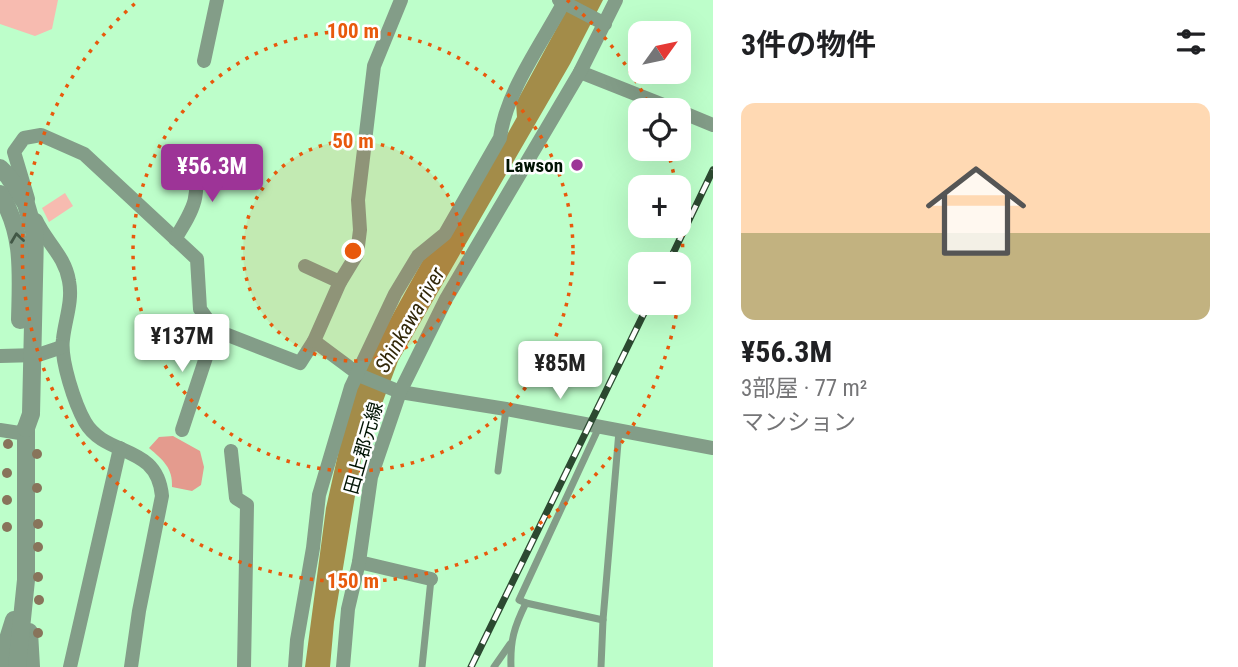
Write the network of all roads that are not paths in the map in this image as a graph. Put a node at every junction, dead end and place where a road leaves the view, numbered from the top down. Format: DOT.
graph roads {
  1 [pos="217,0"];
  2 [pos="401,0"];
  3 [pos="616,0"];
  4 [pos="564,2"];
  5 [pos="603,23"];
  6 [pos="204,61"];
  7 [pos="580,72"];
  8 [pos="645,98"];
  9 [pos="691,116"];
  10 [pos="713,125"];
  11 [pos="193,158"];
  12 [pos="0,166"];
  13 [pos="0,194"];
  14 [pos="30,207"];
  15 [pos="175,239"];
  16 [pos="305,265"];
  17 [pos="340,282"];
  18 [pos="215,330"];
  19 [pos="314,341"];
  20 [pos="62,347"];
  21 [pos="0,356"];
  22 [pos="359,375"];
  23 [pos="397,391"];
  24 [pos="506,409"];
  25 [pos="599,427"];
  26 [pos="0,430"];
  27 [pos="26,430"];
  28 [pos="183,430"];
  29 [pos="619,431"];
  30 [pos="120,448"];
  31 [pos="713,448"];
  32 [pos="231,451"];
  33 [pos="498,471"];
  34 [pos="359,562"];
  35 [pos="431,579"];
  36 [pos="26,580"];
  37 [pos="526,603"];
  38 [pos="603,620"];
  39 [pos="510,643"];
  40 [pos="2,667"];
  41 [pos="17,667"];
  42 [pos="31,667"];
  43 [pos="70,667"];
  44 [pos="131,667"];
  45 [pos="244,667"];
  46 [pos="295,667"];
  47 [pos="343,667"];
  48 [pos="422,667"];
  49 [pos="494,667"];
  50 [pos="512,667"];
  51 [pos="601,667"];
  1 -- 6 [label="street"];
  2 -- 17 [label="street"];
  3 -- 5 [label="street, 田上郡元線"];
  4 -- 5 [label="street"];
  4 -- 22 [label="street"];
  5 -- 7 [label="street, 田上郡元線"];
  7 -- 8 [label="street"];
  7 -- 23 [label="street, 田上郡元線"];
  9 -- 10 [label="street"];
  11 -- 15 [label="street"];
  12 -- 14 [label="street"];
  12 -- 27 [label="street, bridge"];
  27 -- 13 [label="street, one-way, bridge"];
  14 -- 15 [label="street"];
  14 -- 20 [label="street"];
  15 -- 18 [label="street"];
  16 -- 17 [label="street"];
  17 -- 19 [label="street"];
  18 -- 19 [label="street"];
  18 -- 28 [label="street"];
  19 -- 22 [label="street"];
  20 -- 21 [label="street"];
  20 -- 30 [label="street"];
  22 -- 23 [label="street"];
  22 -- 46 [label="street"];
  23 -- 24 [label="street"];
  23 -- 34 [label="street, 田上郡元線"];
  24 -- 25 [label="street"];
  24 -- 33 [label="lane"];
  25 -- 29 [label="street"];
  25 -- 37 [label="lane"];
  26 -- 27 [label="street"];
  27 -- 36 [label="street"];
  29 -- 31 [label="street"];
  29 -- 38 [label="lane"];
  30 -- 43 [label="street"];
  30 -- 44 [label="street"];
  32 -- 45 [label="street"];
  34 -- 35 [label="street"];
  34 -- 47 [label="street, 田上郡元線"];
  35 -- 48 [label="lane"];
  36 -- 40 [label="street"];
  36 -- 41 [label="street"];
  36 -- 42 [label="street"];
  37 -- 38 [label="lane"];
  37 -- 39 [label="lane"];
  38 -- 51 [label="lane"];
  39 -- 49 [label="lane"];
  39 -- 50 [label="lane"];
}
